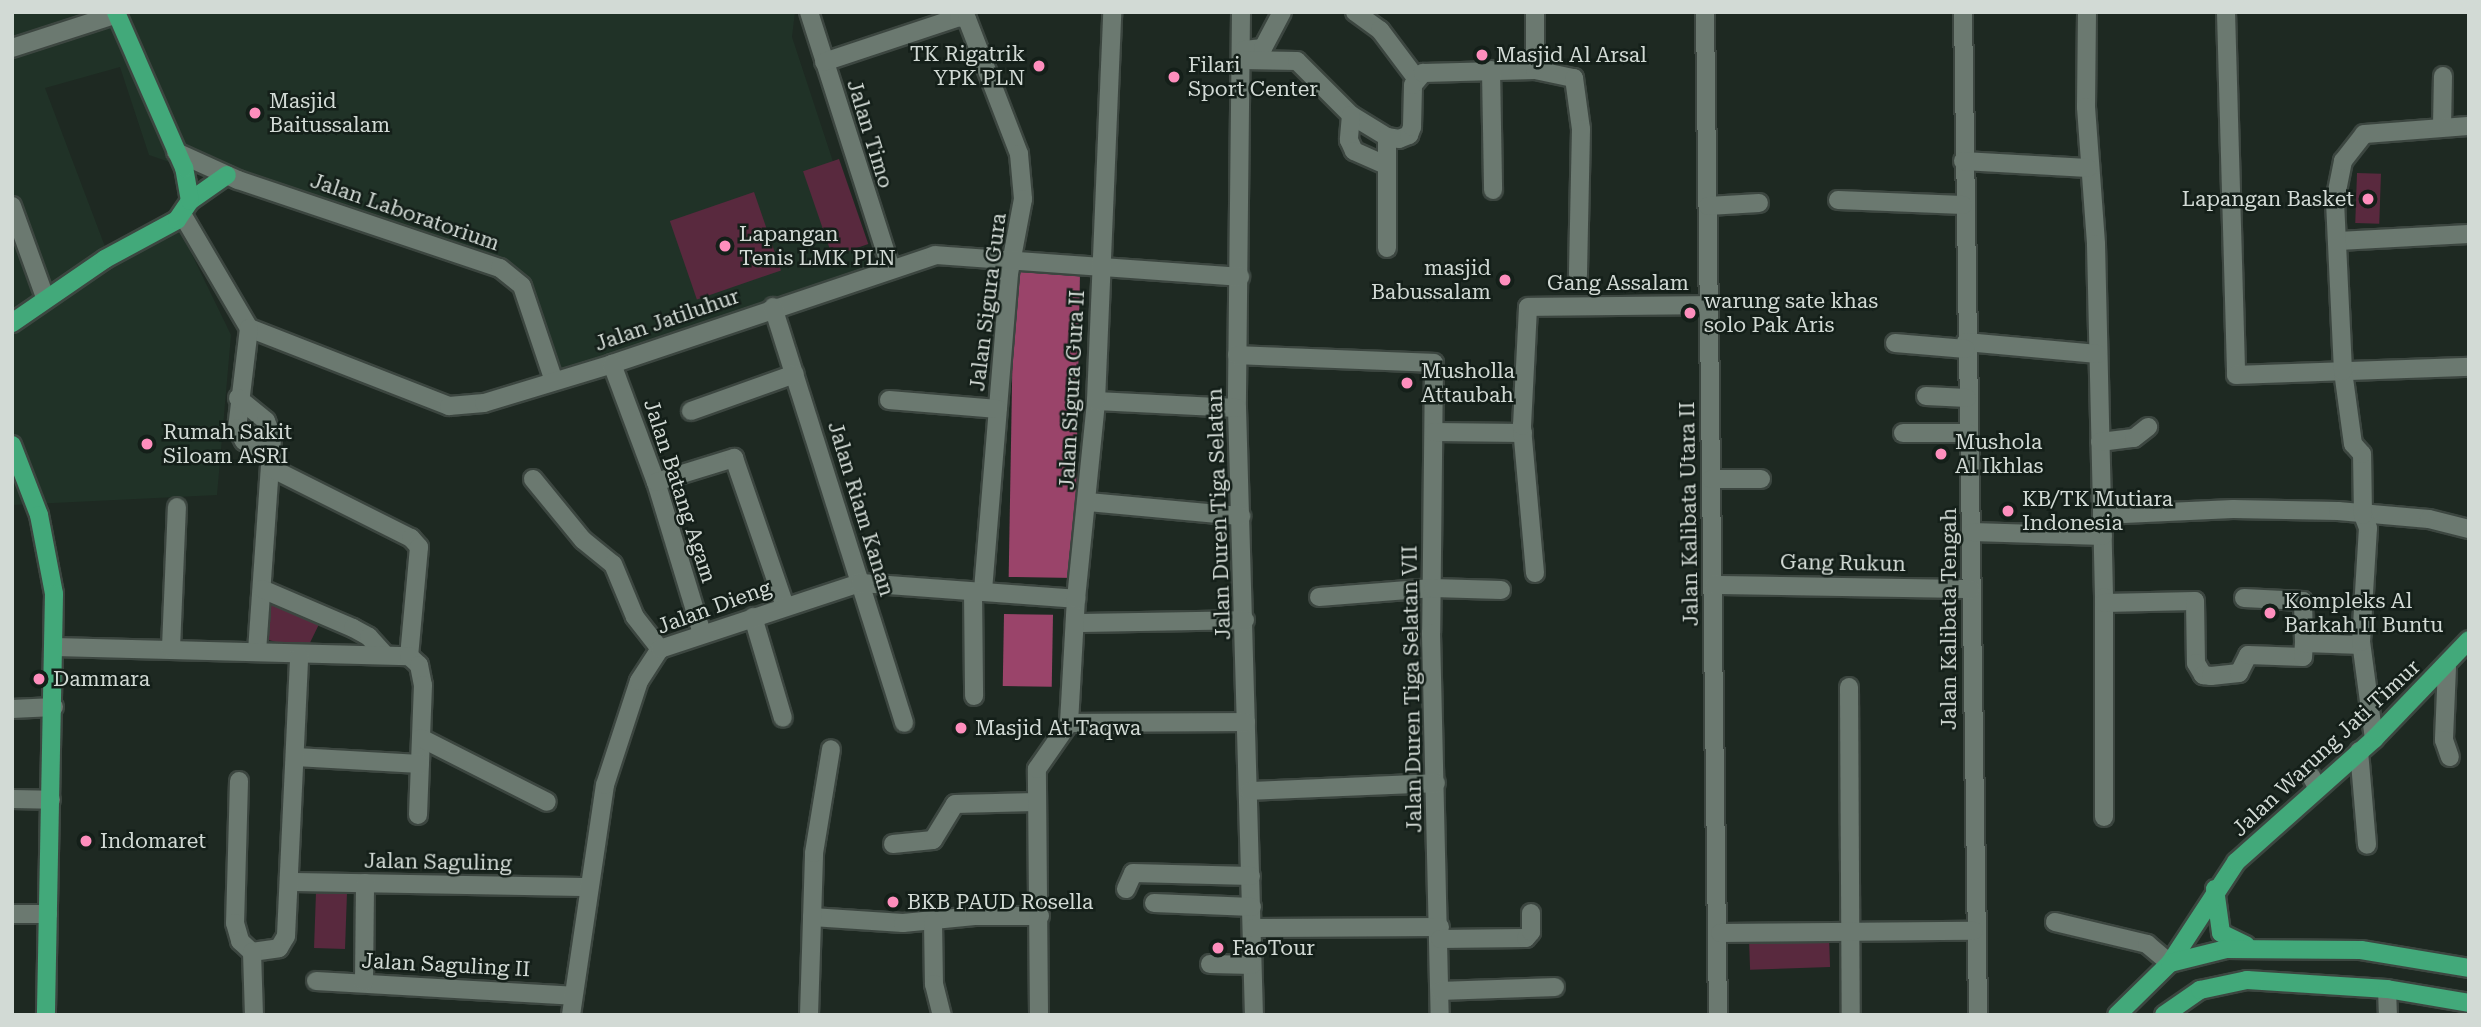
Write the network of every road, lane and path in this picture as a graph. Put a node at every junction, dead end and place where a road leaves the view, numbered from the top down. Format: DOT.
graph roads {
  1 [pos="809,12"];
  2 [pos="1112,12"];
  3 [pos="1241,12"];
  4 [pos="1282,12"];
  5 [pos="1355,12"];
  6 [pos="1535,12"];
  7 [pos="1705,12"];
  8 [pos="1963,12"];
  9 [pos="2087,12"];
  10 [pos="2226,12"];
  11 [pos="116,13"];
  12 [pos="1268,39"];
  13 [pos="12,48"];
  14 [pos="1242,55"];
  15 [pos="1269,58"];
  16 [pos="824,62"];
  17 [pos="1491,70"];
  18 [pos="1535,70"];
  19 [pos="2443,76"];
  20 [pos="1416,78"];
  21 [pos="1351,115"];
  22 [pos="2469,126"];
  23 [pos="2442,127"];
  24 [pos="1387,137"];
  25 [pos="176,152"];
  26 [pos="1963,161"];
  27 [pos="1387,166"];
  28 [pos="2088,168"];
  29 [pos="227,175"];
  30 [pos="1493,190"];
  31 [pos="1838,200"];
  32 [pos="1759,203"];
  33 [pos="1963,205"];
  34 [pos="1708,206"];
  35 [pos="186,207"];
  36 [pos="13,211"];
  37 [pos="2469,234"];
  38 [pos="2338,241"];
  39 [pos="1387,248"];
  40 [pos="1012,264"];
  41 [pos="1101,264"];
  42 [pos="891,269"];
  43 [pos="1578,275"];
  44 [pos="1240,277"];
  45 [pos="45,297"];
  46 [pos="1709,306"];
  47 [pos="773,307"];
  48 [pos="12,323"];
  49 [pos="249,328"];
  50 [pos="1895,343"];
  51 [pos="1966,345"];
  52 [pos="2097,354"];
  53 [pos="1237,355"];
  54 [pos="612,363"];
  55 [pos="2469,367"];
  56 [pos="2343,371"];
  57 [pos="795,374"];
  58 [pos="554,382"];
  59 [pos="1926,396"];
  60 [pos="238,398"];
  61 [pos="1967,398"];
  62 [pos="889,400"];
  63 [pos="1096,401"];
  64 [pos="998,408"];
  65 [pos="1237,408"];
  66 [pos="691,411"];
  67 [pos="2148,427"];
  68 [pos="1434,432"];
  69 [pos="1968,432"];
  70 [pos="1523,433"];
  71 [pos="1903,433"];
  72 [pos="2100,442"];
  73 [pos="12,445"];
  74 [pos="271,461"];
  75 [pos="533,479"];
  76 [pos="1711,479"];
  77 [pos="1761,479"];
  78 [pos="656,482"];
  79 [pos="1089,502"];
  80 [pos="177,507"];
  81 [pos="2363,514"];
  82 [pos="2102,515"];
  83 [pos="1241,516"];
  84 [pos="2469,529"];
  85 [pos="1972,532"];
  86 [pos="2103,536"];
  87 [pos="1535,573"];
  88 [pos="860,583"];
  89 [pos="1714,585"];
  90 [pos="262,589"];
  91 [pos="1433,589"];
  92 [pos="1971,589"];
  93 [pos="1501,590"];
  94 [pos="978,592"];
  95 [pos="1319,597"];
  96 [pos="2244,598"];
  97 [pos="1076,599"];
  98 [pos="2105,603"];
  99 [pos="785,606"];
  100 [pos="754,617"];
  101 [pos="1245,620"];
  102 [pos="1076,623"];
  103 [pos="702,633"];
  104 [pos="2469,640"];
  105 [pos="2304,643"];
  106 [pos="2361,645"];
  107 [pos="55,646"];
  108 [pos="171,648"];
  109 [pos="257,649"];
  110 [pos="660,649"];
  111 [pos="385,655"];
  112 [pos="299,656"];
  113 [pos="409,656"];
  114 [pos="2447,667"];
  115 [pos="1849,687"];
  116 [pos="974,696"];
  117 [pos="54,707"];
  118 [pos="12,709"];
  119 [pos="783,718"];
  120 [pos="1246,722"];
  121 [pos="904,723"];
  122 [pos="1069,723"];
  123 [pos="421,738"];
  124 [pos="2374,739"];
  125 [pos="831,750"];
  126 [pos="2358,751"];
  127 [pos="296,757"];
  128 [pos="2450,757"];
  129 [pos="420,764"];
  130 [pos="239,781"];
  131 [pos="1436,783"];
  132 [pos="1249,791"];
  133 [pos="12,799"];
  134 [pos="51,800"];
  135 [pos="547,802"];
  136 [pos="1036,803"];
  137 [pos="418,815"];
  138 [pos="2104,817"];
  139 [pos="893,844"];
  140 [pos="2367,845"];
  141 [pos="1251,876"];
  142 [pos="289,882"];
  143 [pos="365,883"];
  144 [pos="587,887"];
  145 [pos="1126,889"];
  146 [pos="2215,890"];
  147 [pos="1154,903"];
  148 [pos="1252,907"];
  149 [pos="1531,913"];
  150 [pos="12,914"];
  151 [pos="48,914"];
  152 [pos="1040,916"];
  153 [pos="812,917"];
  154 [pos="933,922"];
  155 [pos="2055,922"];
  156 [pos="1254,928"];
  157 [pos="1974,931"];
  158 [pos="1440,933"];
  159 [pos="1720,933"];
  160 [pos="1852,933"];
  161 [pos="2255,947"];
  162 [pos="252,952"];
  163 [pos="2170,963"];
  164 [pos="1210,964"];
  165 [pos="1252,965"];
  166 [pos="2469,968"];
  167 [pos="316,981"];
  168 [pos="364,982"];
  169 [pos="1555,987"];
  170 [pos="2387,989"];
  171 [pos="1440,990"];
  172 [pos="573,996"];
  173 [pos="2469,1003"];
  174 [pos="46,1015"];
  175 [pos="254,1015"];
  176 [pos="571,1015"];
  177 [pos="809,1015"];
  178 [pos="942,1015"];
  179 [pos="1039,1015"];
  180 [pos="1254,1015"];
  181 [pos="1440,1015"];
  182 [pos="1718,1015"];
  183 [pos="1851,1015"];
  184 [pos="1978,1015"];
  185 [pos="2117,1015"];
  186 [pos="2164,1015"];
  187 [pos="2388,1015"];
  1 -- 16 [label="street, Jalan Timo"];
  2 -- 41 [label="street, Jalan Sigura Gura II"];
  3 -- 14 [label="street, Jalan Duren Tiga Selatan"];
  4 -- 12 [label="street"];
  5 -- 20 [label="street"];
  6 -- 18 [label="street"];
  7 -- 34 [label="street, Jalan Kalibata Utara II"];
  8 -- 26 [label="street, Jalan Kalibata Tengah"];
  9 -- 28 [label="street"];
  10 -- 56 [label="street"];
  11 -- 13 [label="street"];
  11 -- 25 [label="main road"];
  12 -- 14 [label="street"];
  12 -- 15 [label="street"];
  14 -- 15 [label="street"];
  14 -- 44 [label="street, Jalan Duren Tiga Selatan"];
  15 -- 21 [label="street"];
  16 -- 40 [label="street, Jalan Sigura Gura"];
  16 -- 42 [label="street, Jalan Timo"];
  17 -- 18 [label="street"];
  17 -- 20 [label="street"];
  17 -- 30 [label="street"];
  18 -- 43 [label="street"];
  19 -- 23 [label="street"];
  20 -- 24 [label="street"];
  21 -- 24 [label="street"];
  21 -- 27 [label="street"];
  22 -- 23 [label="street"];
  23 -- 38 [label="street"];
  24 -- 27 [label="street"];
  25 -- 29 [label="street, Jalan Laboratorium"];
  25 -- 35 [label="main road"];
  26 -- 28 [label="street"];
  26 -- 33 [label="street, Jalan Kalibata Tengah"];
  27 -- 39 [label="street"];
  28 -- 52 [label="street"];
  29 -- 35 [label="main road"];
  29 -- 58 [label="street, Jalan Laboratorium"];
  31 -- 33 [label="street"];
  32 -- 34 [label="street"];
  33 -- 51 [label="street, Jalan Kalibata Tengah"];
  34 -- 46 [label="street, Jalan Kalibata Utara II"];
  35 -- 45 [label="main road"];
  35 -- 49 [label="street"];
  36 -- 45 [label="street"];
  37 -- 38 [label="street"];
  38 -- 56 [label="street"];
  40 -- 41 [label="street, Jalan Jatiluhur"];
  40 -- 42 [label="street, Jalan Jatiluhur"];
  40 -- 64 [label="street, Jalan Sigura Gura"];
  41 -- 44 [label="street, Jalan Jatiluhur"];
  41 -- 63 [label="street, Jalan Sigura Gura II"];
  42 -- 47 [label="street, Jalan Jatiluhur"];
  44 -- 53 [label="street, Jalan Duren Tiga Selatan"];
  45 -- 48 [label="main road"];
  46 -- 70 [label="street, Gang Assalam"];
  46 -- 76 [label="street, Jalan Kalibata Utara II"];
  47 -- 54 [label="street, Jalan Jatiluhur"];
  47 -- 57 [label="street, Jalan Riam Kanan"];
  49 -- 58 [label="street, Jalan Jatiluhur"];
  49 -- 60 [label="street"];
  50 -- 51 [label="street"];
  51 -- 52 [label="street"];
  51 -- 61 [label="street, Jalan Kalibata Tengah"];
  52 -- 72 [label="street"];
  53 -- 65 [label="street, Jalan Duren Tiga Selatan"];
  53 -- 68 [label="street, Jalan Duren Tiga Selatan VII"];
  54 -- 58 [label="street, Jalan Jatiluhur"];
  54 -- 78 [label="street, Jalan Batang Agam"];
  55 -- 56 [label="street"];
  56 -- 81 [label="street"];
  57 -- 66 [label="street"];
  57 -- 88 [label="street, Jalan Riam Kanan"];
  59 -- 61 [label="street"];
  60 -- 74 [label="street"];
  60 -- 74 [label="street"];
  61 -- 69 [label="street, Jalan Kalibata Tengah"];
  62 -- 64 [label="street"];
  63 -- 65 [label="street"];
  63 -- 79 [label="street, Jalan Sigura Gura II"];
  64 -- 94 [label="street, Jalan Sigura Gura"];
  65 -- 83 [label="street, Jalan Duren Tiga Selatan"];
  67 -- 72 [label="street"];
  68 -- 70 [label="street"];
  68 -- 91 [label="street, Jalan Duren Tiga Selatan VII"];
  69 -- 71 [label="street"];
  69 -- 85 [label="street, Jalan Kalibata Tengah"];
  70 -- 87 [label="street"];
  72 -- 82 [label="street"];
  73 -- 107 [label="main road"];
  74 -- 90 [label="street"];
  74 -- 113 [label="street"];
  75 -- 110 [label="street"];
  76 -- 77 [label="street"];
  76 -- 89 [label="street, Jalan Kalibata Utara II"];
  78 -- 99 [label="street"];
  78 -- 103 [label="street, Jalan Batang Agam"];
  79 -- 83 [label="street"];
  79 -- 97 [label="street, Jalan Sigura Gura II"];
  80 -- 108 [label="street"];
  81 -- 82 [label="street"];
  81 -- 84 [label="street"];
  81 -- 106 [label="street"];
  82 -- 86 [label="street"];
  83 -- 101 [label="street, Jalan Duren Tiga Selatan"];
  85 -- 86 [label="street"];
  85 -- 92 [label="street, Jalan Kalibata Tengah"];
  86 -- 98 [label="street"];
  88 -- 94 [label="street, Jalan Dieng"];
  88 -- 99 [label="street, Jalan Dieng"];
  88 -- 121 [label="street, Jalan Riam Kanan"];
  89 -- 92 [label="street, Gang Rukun"];
  89 -- 159 [label="street, Jalan Kalibata Utara II"];
  90 -- 109 [label="street"];
  90 -- 111 [label="street"];
  91 -- 93 [label="street"];
  91 -- 95 [label="street"];
  91 -- 131 [label="street, Jalan Duren Tiga Selatan VII"];
  92 -- 157 [label="street, Jalan Kalibata Tengah"];
  94 -- 97 [label="street, Jalan Dieng"];
  94 -- 116 [label="street, Jalan Sigura Gura"];
  96 -- 105 [label="street"];
  97 -- 102 [label="street, Jalan Sigura Gura II"];
  98 -- 105 [label="street"];
  98 -- 138 [label="street"];
  99 -- 100 [label="street, Jalan Dieng"];
  100 -- 103 [label="street, Jalan Dieng"];
  100 -- 119 [label="street"];
  101 -- 102 [label="street"];
  101 -- 120 [label="street, Jalan Duren Tiga Selatan"];
  102 -- 122 [label="street, Jalan Sigura Gura II"];
  103 -- 110 [label="street, Jalan Dieng"];
  104 -- 114 [label="main road, Jalan Warung Jati Timur"];
  105 -- 106 [label="street"];
  106 -- 124 [label="street"];
  107 -- 108 [label="street"];
  107 -- 117 [label="main road"];
  108 -- 109 [label="street"];
  109 -- 112 [label="street"];
  110 -- 144 [label="street, Jalan Dieng"];
  111 -- 112 [label="street"];
  111 -- 113 [label="street"];
  112 -- 127 [label="street"];
  113 -- 123 [label="street"];
  114 -- 124 [label="main road, Jalan Warung Jati Timur"];
  114 -- 128 [label="street"];
  115 -- 160 [label="street"];
  117 -- 118 [label="street"];
  117 -- 134 [label="main road"];
  120 -- 122 [label="street"];
  120 -- 132 [label="street, Jalan Duren Tiga Selatan"];
  122 -- 136 [label="street"];
  123 -- 129 [label="street"];
  123 -- 135 [label="street"];
  124 -- 126 [label="main road, Jalan Warung Jati Timur"];
  125 -- 153 [label="street"];
  126 -- 140 [label="street"];
  126 -- 146 [label="main road, Jalan Warung Jati Timur"];
  127 -- 129 [label="street"];
  127 -- 142 [label="street"];
  129 -- 137 [label="street"];
  130 -- 162 [label="street"];
  131 -- 132 [label="street"];
  131 -- 158 [label="street, Jalan Duren Tiga Selatan VII"];
  132 -- 141 [label="street, Jalan Duren Tiga Selatan"];
  133 -- 134 [label="street"];
  134 -- 151 [label="main road"];
  136 -- 139 [label="street"];
  136 -- 152 [label="street"];
  141 -- 145 [label="street"];
  141 -- 148 [label="street, Jalan Duren Tiga Selatan"];
  142 -- 143 [label="street, Jalan Saguling"];
  142 -- 162 [label="street"];
  143 -- 144 [label="street, Jalan Saguling"];
  143 -- 168 [label="street"];
  144 -- 172 [label="street, Jalan Dieng"];
  146 -- 161 [label="main road"];
  146 -- 163 [label="main road, Jalan Warung Jati Timur"];
  147 -- 148 [label="street"];
  148 -- 156 [label="street, Jalan Duren Tiga Selatan"];
  149 -- 158 [label="street"];
  150 -- 151 [label="street"];
  151 -- 174 [label="main road"];
  152 -- 154 [label="street"];
  152 -- 179 [label="street"];
  153 -- 154 [label="street"];
  153 -- 177 [label="street"];
  154 -- 178 [label="street"];
  155 -- 163 [label="street"];
  156 -- 158 [label="street"];
  156 -- 165 [label="street, Jalan Duren Tiga Selatan"];
  157 -- 160 [label="street"];
  157 -- 184 [label="street, Jalan Kalibata Tengah"];
  158 -- 171 [label="street, Jalan Duren Tiga Selatan VII"];
  159 -- 160 [label="street"];
  159 -- 182 [label="street, Jalan Kalibata Utara II"];
  160 -- 183 [label="street"];
  161 -- 163 [label="main road"];
  161 -- 166 [label="main road"];
  162 -- 175 [label="street"];
  163 -- 185 [label="main road, Jalan Warung Jati Timur"];
  164 -- 165 [label="street"];
  165 -- 180 [label="street, Jalan Duren Tiga Selatan"];
  167 -- 168 [label="street, Jalan Saguling II"];
  168 -- 172 [label="street, Jalan Saguling II"];
  169 -- 171 [label="street"];
  170 -- 173 [label="main road"];
  170 -- 186 [label="main road"];
  170 -- 187 [label="street"];
  171 -- 181 [label="street, Jalan Duren Tiga Selatan VII"];
  172 -- 176 [label="street, Jalan Dieng"];
}
